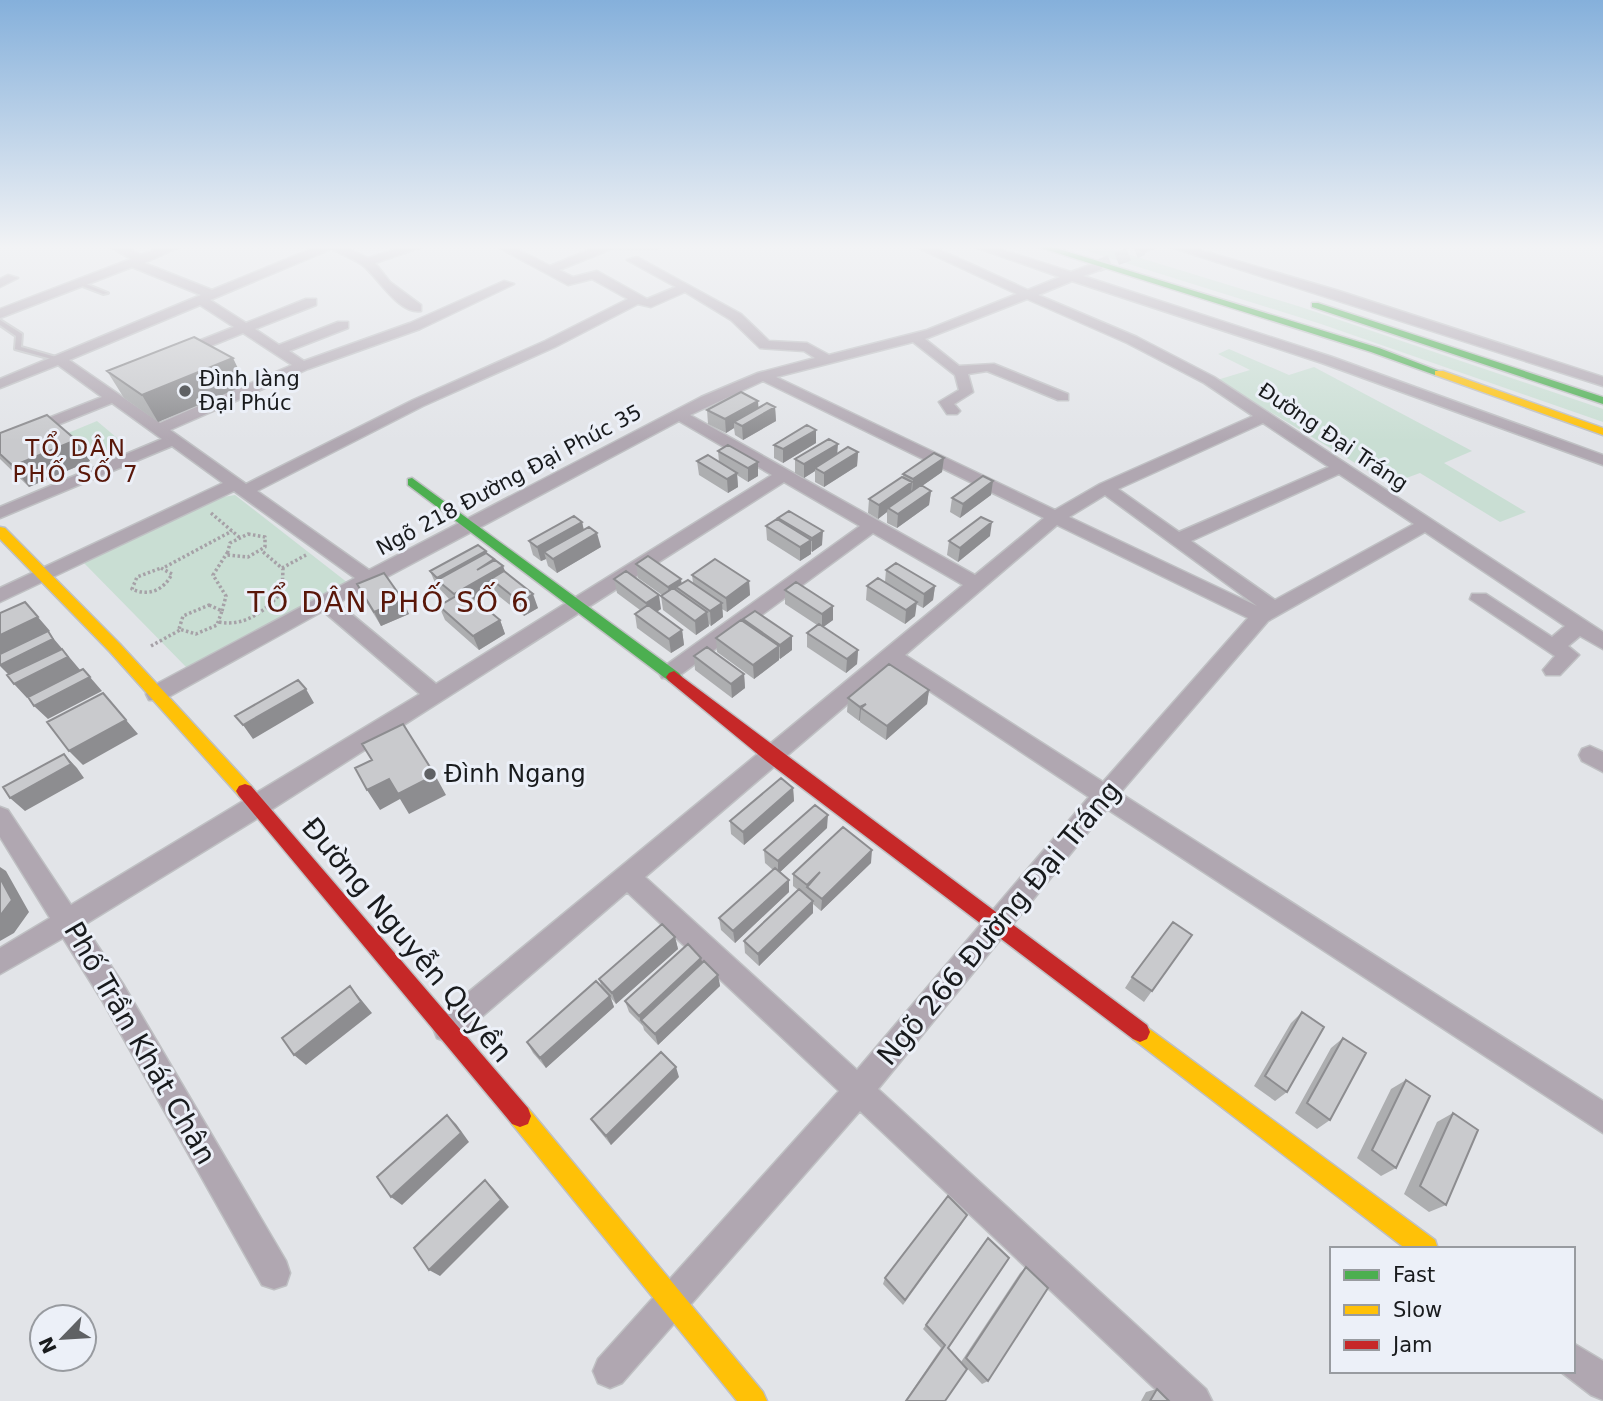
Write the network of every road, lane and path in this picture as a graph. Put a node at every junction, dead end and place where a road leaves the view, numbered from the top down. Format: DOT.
graph roads {
  1 [pos="175,310"];
  2 [pos="223,310"];
  3 [pos="289,310"];
  4 [pos="450,310"];
  5 [pos="616,310"];
  6 [pos="725,310"];
  7 [pos="987,310"];
  8 [pos="1062,310"];
  9 [pos="1177,310"];
  10 [pos="1245,310"];
  11 [pos="1335,310"];
  12 [pos="1385,310"];
  13 [pos="0,322"];
  14 [pos="343,325"];
  15 [pos="244,328"];
  16 [pos="916,338"];
  17 [pos="278,350"];
  18 [pos="169,358"];
  19 [pos="59,359"];
  20 [pos="829,361"];
  21 [pos="303,366"];
  22 [pos="960,371"];
  23 [pos="763,376"];
  24 [pos="1603,382"];
  25 [pos="0,384"];
  26 [pos="108,389"];
  27 [pos="1063,397"];
  28 [pos="1603,401"];
  29 [pos="952,411"];
  30 [pos="679,415"];
  31 [pos="1264,417"];
  32 [pos="1603,432"];
  33 [pos="167,434"];
  34 [pos="0,443"];
  35 [pos="1603,460"];
  36 [pos="1340,468"];
  37 [pos="783,475"];
  38 [pos="412,482"];
  39 [pos="241,487"];
  40 [pos="1106,488"];
  41 [pos="203,506"];
  42 [pos="0,513"];
  43 [pos="1056,517"];
  44 [pos="471,523"];
  45 [pos="1427,524"];
  46 [pos="873,525"];
  47 [pos="0,531"];
  48 [pos="232,531"];
  49 [pos="239,537"];
  50 [pos="1177,540"];
  51 [pos="261,551"];
  52 [pos="312,552"];
  53 [pos="227,554"];
  54 [pos="164,568"];
  55 [pos="282,568"];
  56 [pos="46,573"];
  57 [pos="369,579"];
  58 [pos="976,584"];
  59 [pos="0,596"];
  60 [pos="1479,599"];
  61 [pos="326,603"];
  62 [pos="577,605"];
  63 [pos="222,611"];
  64 [pos="1267,613"];
  65 [pos="219,622"];
  66 [pos="1579,626"];
  67 [pos="180,630"];
  68 [pos="1603,642"];
  69 [pos="151,646"];
  70 [pos="1553,647"];
  71 [pos="889,655"];
  72 [pos="1553,670"];
  73 [pos="670,673"];
  74 [pos="156,694"];
  75 [pos="435,695"];
  76 [pos="771,755"];
  77 [pos="1103,797"];
  78 [pos="258,806"];
  79 [pos="0,817"];
  80 [pos="628,877"];
  81 [pos="68,920"];
  82 [pos="997,923"];
  83 [pos="0,962"];
  84 [pos="447,1028"];
  85 [pos="860,1089"];
  86 [pos="1603,1118"];
  87 [pos="1423,1247"];
  88 [pos="274,1273"];
  89 [pos="673,1299"];
  90 [pos="1575,1362"];
  91 [pos="610,1371"];
  92 [pos="1603,1383"];
  93 [pos="754,1401"];
  94 [pos="1194,1401"];
  1 -- 19 [label="street"];
  2 -- 15 [label="street"];
  3 -- 15 [label="street"];
  4 -- 21 [label="street"];
  5 -- 39 [label="street"];
  6 -- 20 [label="street"];
  7 -- 16 [label="street, Ngõ 218 Đường Đại Phúc 35"];
  8 -- 31 [label="street, Đường Đại Tráng"];
  9 -- 35 [label="street"];
  10 -- 32 [label="main road"];
  11 -- 28 [label="main road"];
  12 -- 24 [label="street"];
  13 -- 19 [label="lane"];
  14 -- 17 [label="street"];
  15 -- 17 [label="street"];
  15 -- 18 [label="street"];
  16 -- 20 [label="street, Ngõ 218 Đường Đại Phúc 35"];
  16 -- 22 [label="street"];
  17 -- 21 [label="street"];
  19 -- 25 [label="street"];
  19 -- 26 [label="street, Ngõ 218 Đường Đại Phúc 35"];
  20 -- 23 [label="street, Ngõ 218 Đường Đại Phúc 35"];
  21 -- 33 [label="street"];
  22 -- 27 [label="street"];
  22 -- 29 [label="street"];
  23 -- 30 [label="street, Ngõ 218 Đường Đại Phúc 35"];
  23 -- 43 [label="street"];
  26 -- 33 [label="street, Ngõ 218 Đường Đại Phúc 35"];
  26 -- 34 [label="street"];
  30 -- 37 [label="street"];
  30 -- 44 [label="street, Ngõ 218 Đường Đại Phúc 35"];
  31 -- 36 [label="street, Đường Đại Tráng"];
  31 -- 40 [label="street"];
  33 -- 39 [label="street, Ngõ 218 Đường Đại Phúc 35"];
  33 -- 42 [label="street"];
  36 -- 45 [label="street, Đường Đại Tráng"];
  36 -- 50 [label="street"];
  37 -- 46 [label="street"];
  37 -- 62 [label="street"];
  38 -- 44 [label="main road"];
  39 -- 56 [label="street"];
  39 -- 57 [label="street, Ngõ 218 Đường Đại Phúc 35"];
  40 -- 43 [label="street"];
  40 -- 50 [label="street"];
  41 -- 48 [label="path"];
  43 -- 58 [label="street"];
  43 -- 64 [label="street"];
  44 -- 57 [label="street, Ngõ 218 Đường Đại Phúc 35"];
  44 -- 62 [label="main road"];
  45 -- 64 [label="street, Ngõ 266 Đường Đại Tráng"];
  45 -- 66 [label="street, Đường Đại Tráng"];
  46 -- 58 [label="street"];
  46 -- 73 [label="street"];
  47 -- 56 [label="main road, Đường Nguyễn Quyền"];
  48 -- 49 [label="path"];
  48 -- 54 [label="path"];
  49 -- 51 [label="path"];
  49 -- 53 [label="path"];
  50 -- 64 [label="street"];
  51 -- 53 [label="path"];
  51 -- 55 [label="path"];
  52 -- 55 [label="path"];
  53 -- 63 [label="path"];
  54 -- 54 [label="path"];
  55 -- 65 [label="path"];
  56 -- 59 [label="street"];
  56 -- 74 [label="main road, Đường Nguyễn Quyền"];
  57 -- 61 [label="street"];
  58 -- 71 [label="street"];
  60 -- 70 [label="street"];
  61 -- 74 [label="street"];
  61 -- 75 [label="street"];
  62 -- 73 [label="main road"];
  62 -- 75 [label="street"];
  63 -- 65 [label="path"];
  63 -- 67 [label="path"];
  64 -- 77 [label="street, Ngõ 266 Đường Đại Tráng"];
  65 -- 67 [label="path"];
  66 -- 68 [label="street, Đường Đại Tráng"];
  66 -- 70 [label="street"];
  67 -- 69 [label="path"];
  70 -- 72 [label="street"];
  71 -- 76 [label="street"];
  71 -- 77 [label="street"];
  73 -- 76 [label="main road"];
  74 -- 78 [label="main road, Đường Nguyễn Quyền"];
  75 -- 78 [label="street"];
  76 -- 80 [label="street"];
  76 -- 82 [label="main road"];
  77 -- 82 [label="street, Ngõ 266 Đường Đại Tráng"];
  77 -- 86 [label="street"];
  78 -- 81 [label="street"];
  78 -- 84 [label="main road, Đường Nguyễn Quyền"];
  79 -- 81 [label="street, Phố Trần Khát Chân"];
  80 -- 84 [label="street"];
  80 -- 85 [label="street"];
  81 -- 83 [label="street"];
  81 -- 88 [label="street, Phố Trần Khát Chân"];
  82 -- 85 [label="street, Ngõ 266 Đường Đại Tráng"];
  82 -- 87 [label="main road"];
  84 -- 89 [label="main road, Đường Nguyễn Quyền"];
  85 -- 89 [label="street, Ngõ 266 Đường Đại Tráng"];
  85 -- 94 [label="street"];
  89 -- 91 [label="street, Ngõ 266 Đường Đại Tráng"];
  89 -- 93 [label="main road, Đường Nguyễn Quyền"];
  90 -- 92 [label="street"];
}
